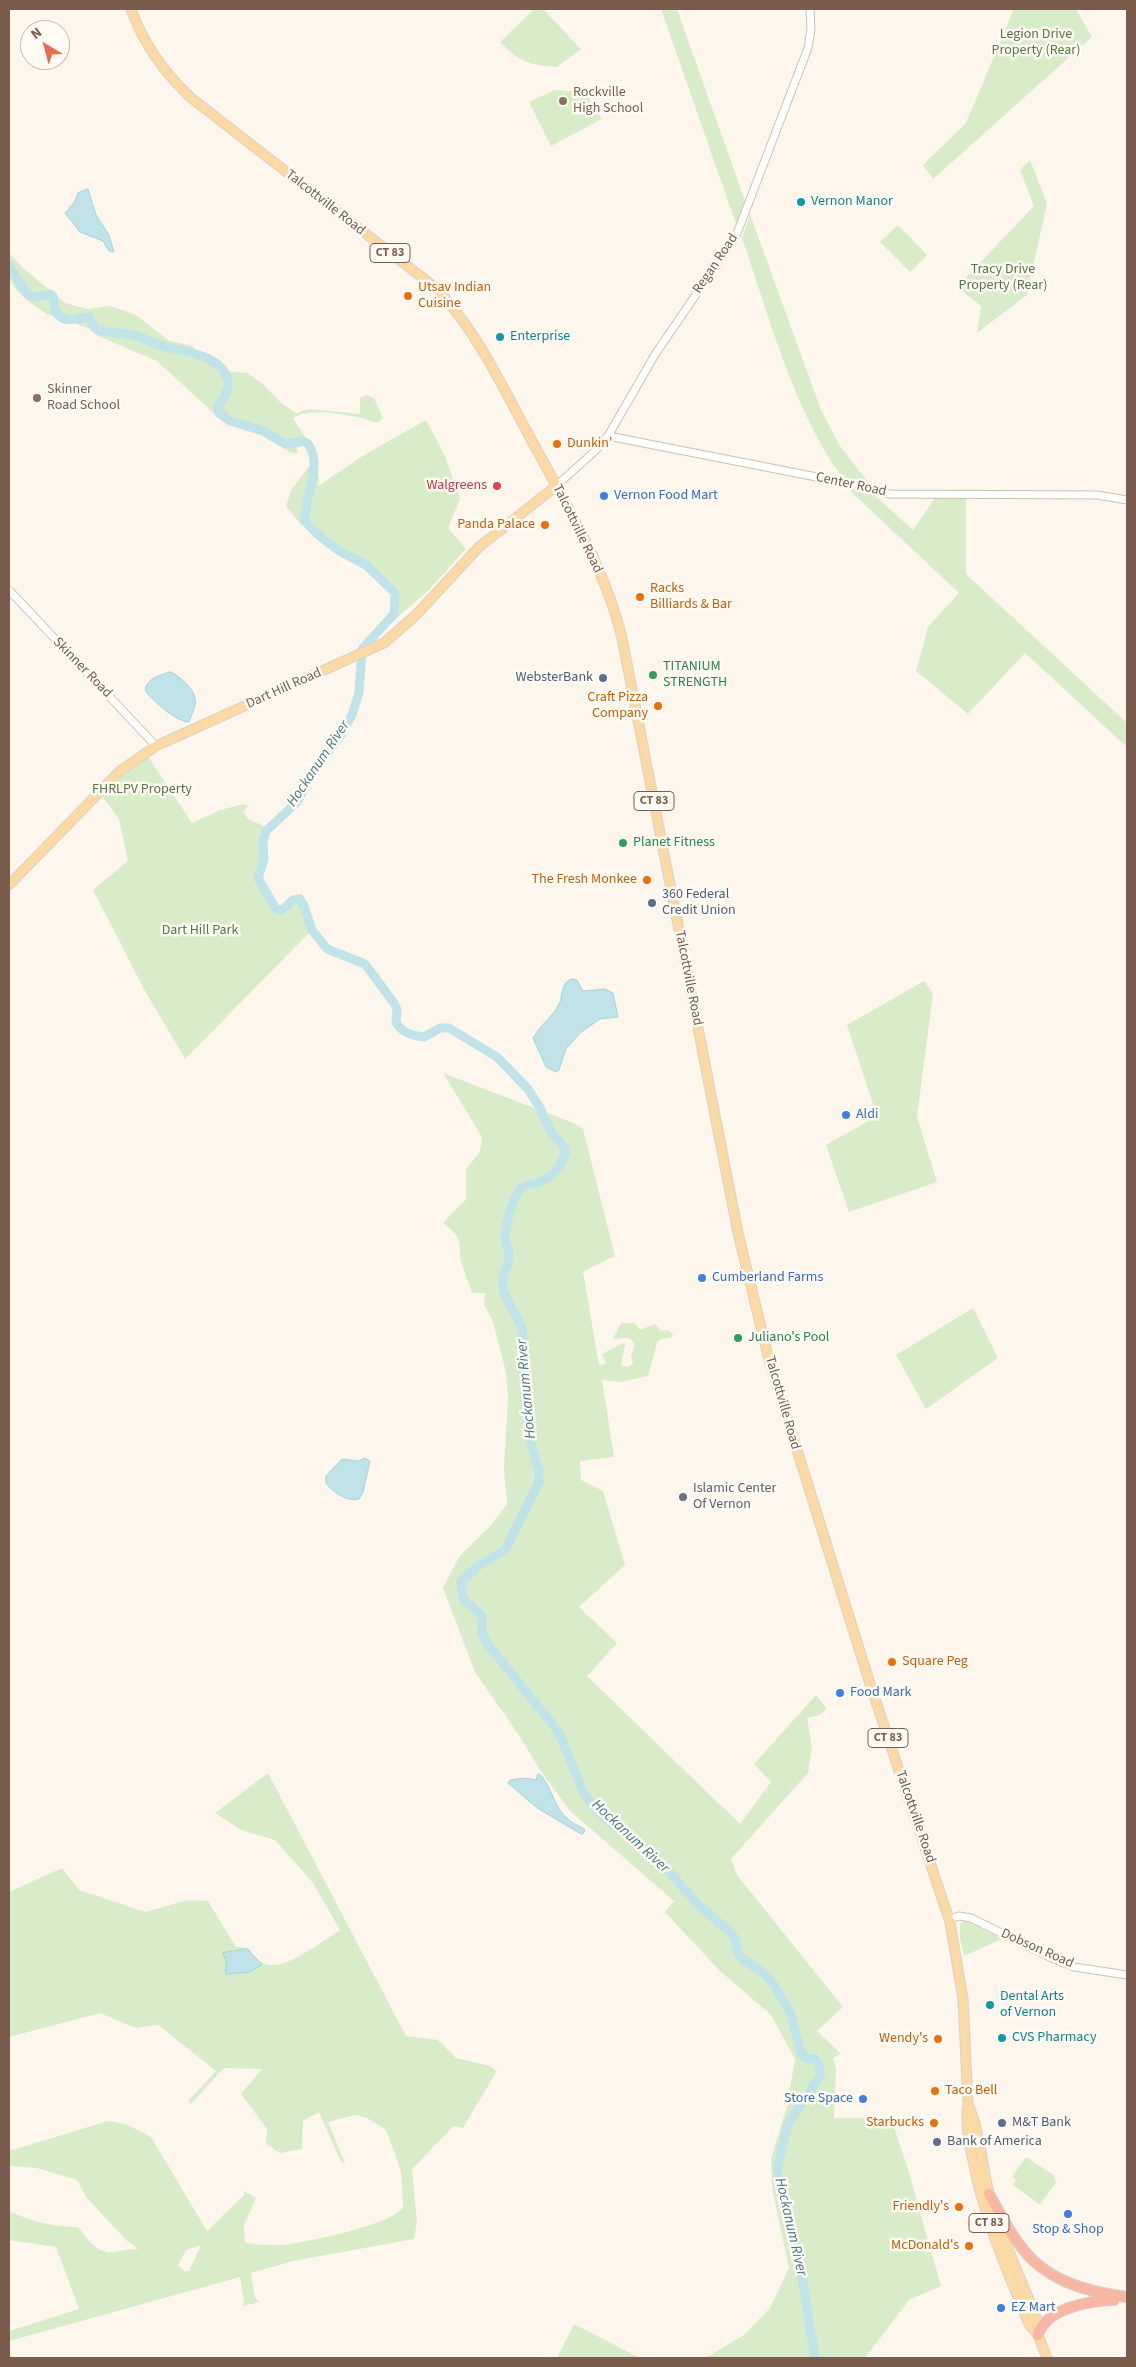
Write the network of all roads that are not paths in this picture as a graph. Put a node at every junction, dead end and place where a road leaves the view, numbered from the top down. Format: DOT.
graph roads {
  1 [pos="131,9"];
  2 [pos="810,9"];
  3 [pos="608,436"];
  4 [pos="556,486"];
  5 [pos="1127,500"];
  6 [pos="9,590"];
  7 [pos="156,746"];
  8 [pos="9,885"];
  9 [pos="950,1919"];
  10 [pos="1127,1975"];
  11 [pos="968,2104"];
  12 [pos="989,2194"];
  13 [pos="991,2229"];
  14 [pos="1001,2231"];
  15 [pos="1127,2299"];
  16 [pos="1030,2314"];
  17 [pos="1038,2335"];
  18 [pos="1047,2358"];
  1 -- 4 [label="main road, Talcottville Road / CT 83"];
  2 -- 3 [label="street, Regan Road"];
  3 -- 4 [label="street, Regan Road"];
  3 -- 5 [label="street, Center Road"];
  4 -- 7 [label="main road, Dart Hill Road"];
  4 -- 9 [label="main road, Talcottville Road / CT 83"];
  6 -- 7 [label="street, Skinner Road"];
  7 -- 8 [label="main road, Dart Hill Road"];
  9 -- 10 [label="street, Dobson Road"];
  9 -- 11 [label="main road, Talcottville Road / CT 83"];
  11 -- 12 [label="main road, Talcottville Road / CT 83"];
  11 -- 13 [label="main road, Talcottville Road / CT 83"];
  12 -- 14 [label="main road, Talcottville Road / CT 83"];
  12 -- 15 [label="highway"];
  13 -- 14 [label="main road"];
  13 -- 16 [label="main road, Talcottville Road / CT 83"];
  14 -- 16 [label="main road, Talcottville Road / CT 83"];
  15 -- 17 [label="highway"];
  16 -- 17 [label="main road, Talcottville Road / CT 83"];
  17 -- 18 [label="main road, Talcottville Road / CT 83"];
}
